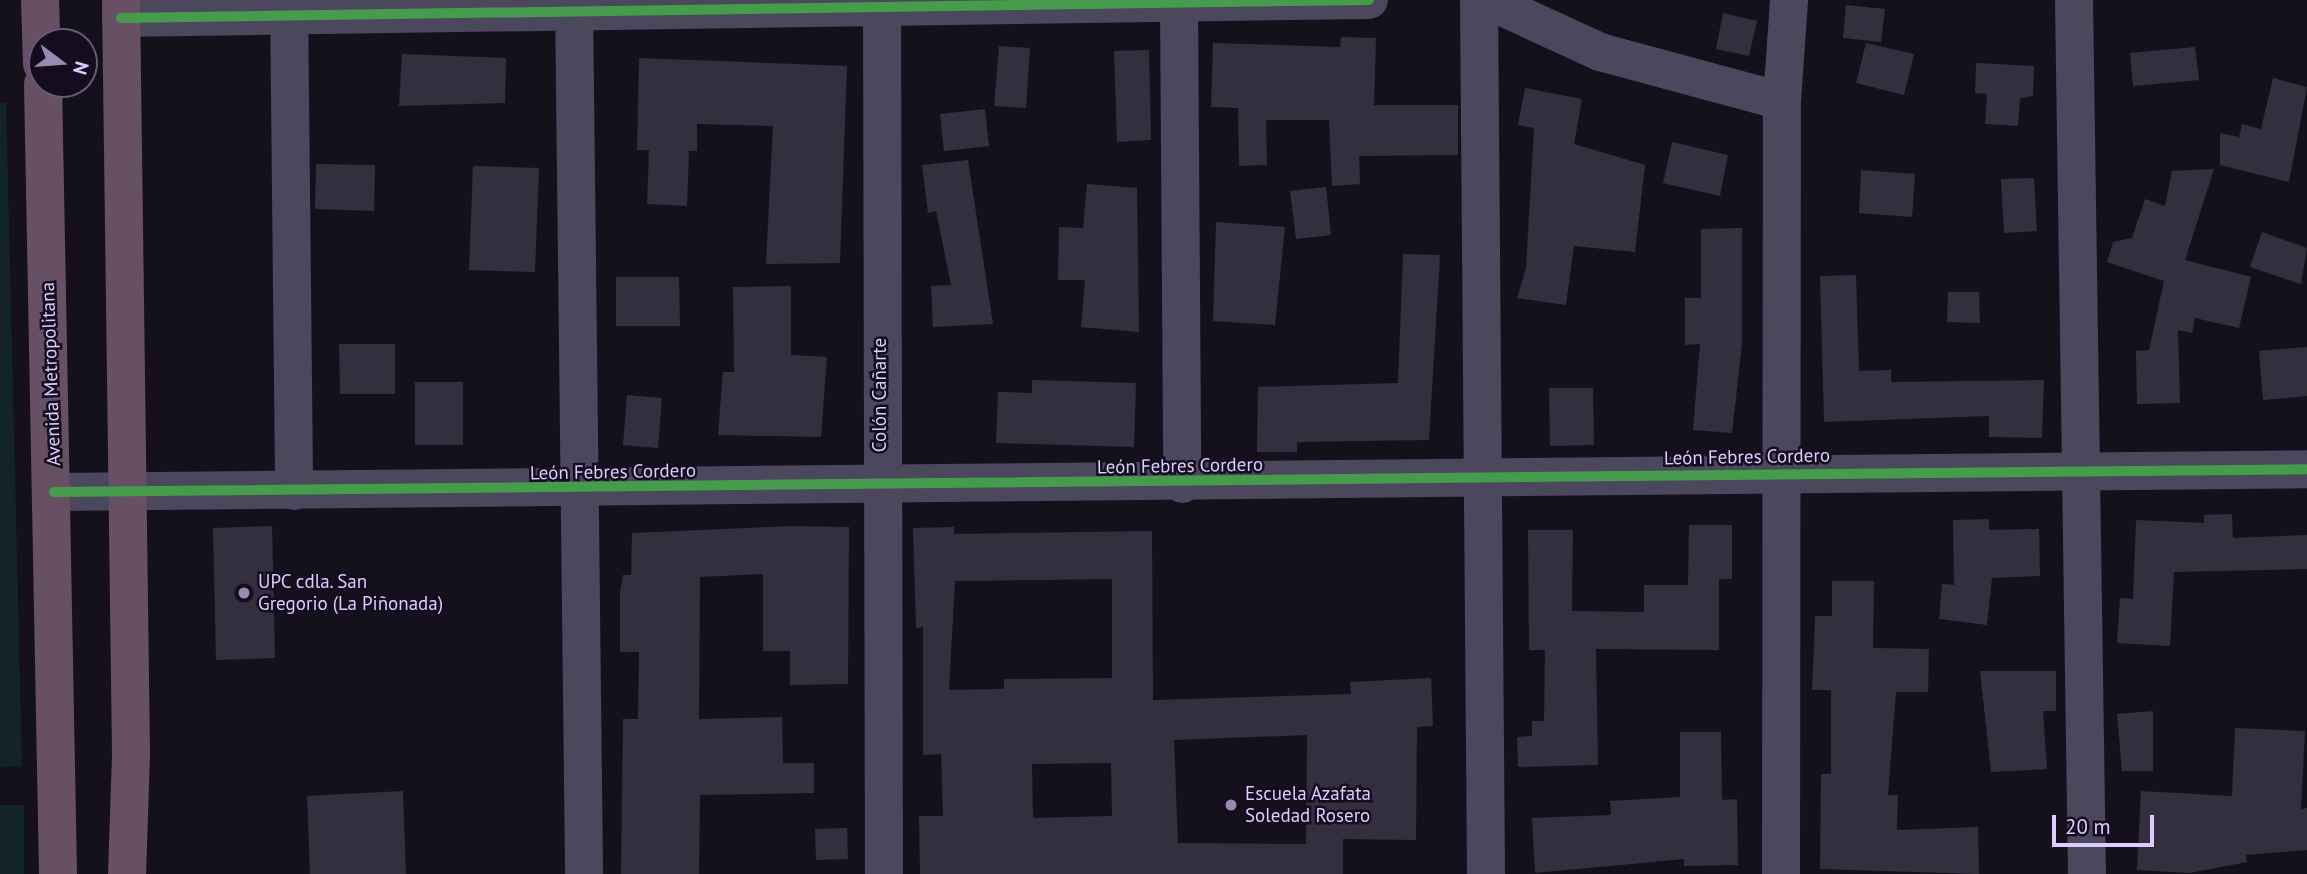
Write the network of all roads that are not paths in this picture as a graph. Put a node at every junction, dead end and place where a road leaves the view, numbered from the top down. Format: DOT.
graph roads {
  1 [pos="40,0"];
  2 [pos="1369,0"];
  3 [pos="1479,0"];
  4 [pos="1487,0"];
  5 [pos="1789,0"];
  6 [pos="2074,0"];
  7 [pos="882,5"];
  8 [pos="1179,6"];
  9 [pos="289,7"];
  10 [pos="574,7"];
  11 [pos="121,9"];
  12 [pos="41,28"];
  13 [pos="43,98"];
  14 [pos="1782,101"];
  15 [pos="2307,469"];
  16 [pos="2080,473"];
  17 [pos="1781,474"];
  18 [pos="1481,480"];
  19 [pos="1182,484"];
  20 [pos="879,486"];
  21 [pos="129,489"];
  22 [pos="582,489"];
  23 [pos="294,491"];
  24 [pos="54,492"];
  25 [pos="58,874"];
  26 [pos="127,874"];
  27 [pos="584,874"];
  28 [pos="884,874"];
  29 [pos="1486,874"];
  30 [pos="1782,874"];
  31 [pos="2087,874"];
  1 -- 12 [label="highway"];
  2 -- 8 [label="street"];
  3 -- 18 [label="street"];
  4 -- 14 [label="street"];
  5 -- 14 [label="street"];
  6 -- 16 [label="street"];
  7 -- 8 [label="street"];
  7 -- 10 [label="street"];
  7 -- 20 [label="street, Colón Cañarte"];
  8 -- 19 [label="street"];
  9 -- 10 [label="street"];
  9 -- 11 [label="street"];
  9 -- 23 [label="street"];
  10 -- 22 [label="street"];
  11 -- 21 [label="highway"];
  13 -- 24 [label="highway, Avenida Metropolitana"];
  14 -- 17 [label="street"];
  15 -- 16 [label="street, León Febres Cordero"];
  16 -- 17 [label="street, León Febres Cordero"];
  16 -- 31 [label="street"];
  17 -- 18 [label="street, León Febres Cordero"];
  17 -- 30 [label="street"];
  18 -- 19 [label="street, León Febres Cordero"];
  18 -- 29 [label="street"];
  19 -- 20 [label="street, León Febres Cordero"];
  20 -- 22 [label="street, León Febres Cordero"];
  20 -- 28 [label="street, Colón Cañarte"];
  21 -- 23 [label="street, León Febres Cordero"];
  21 -- 24 [label="street, León Febres Cordero"];
  21 -- 26 [label="highway"];
  22 -- 23 [label="street, León Febres Cordero"];
  22 -- 27 [label="street"];
  24 -- 25 [label="highway, Avenida Metropolitana"];
}
